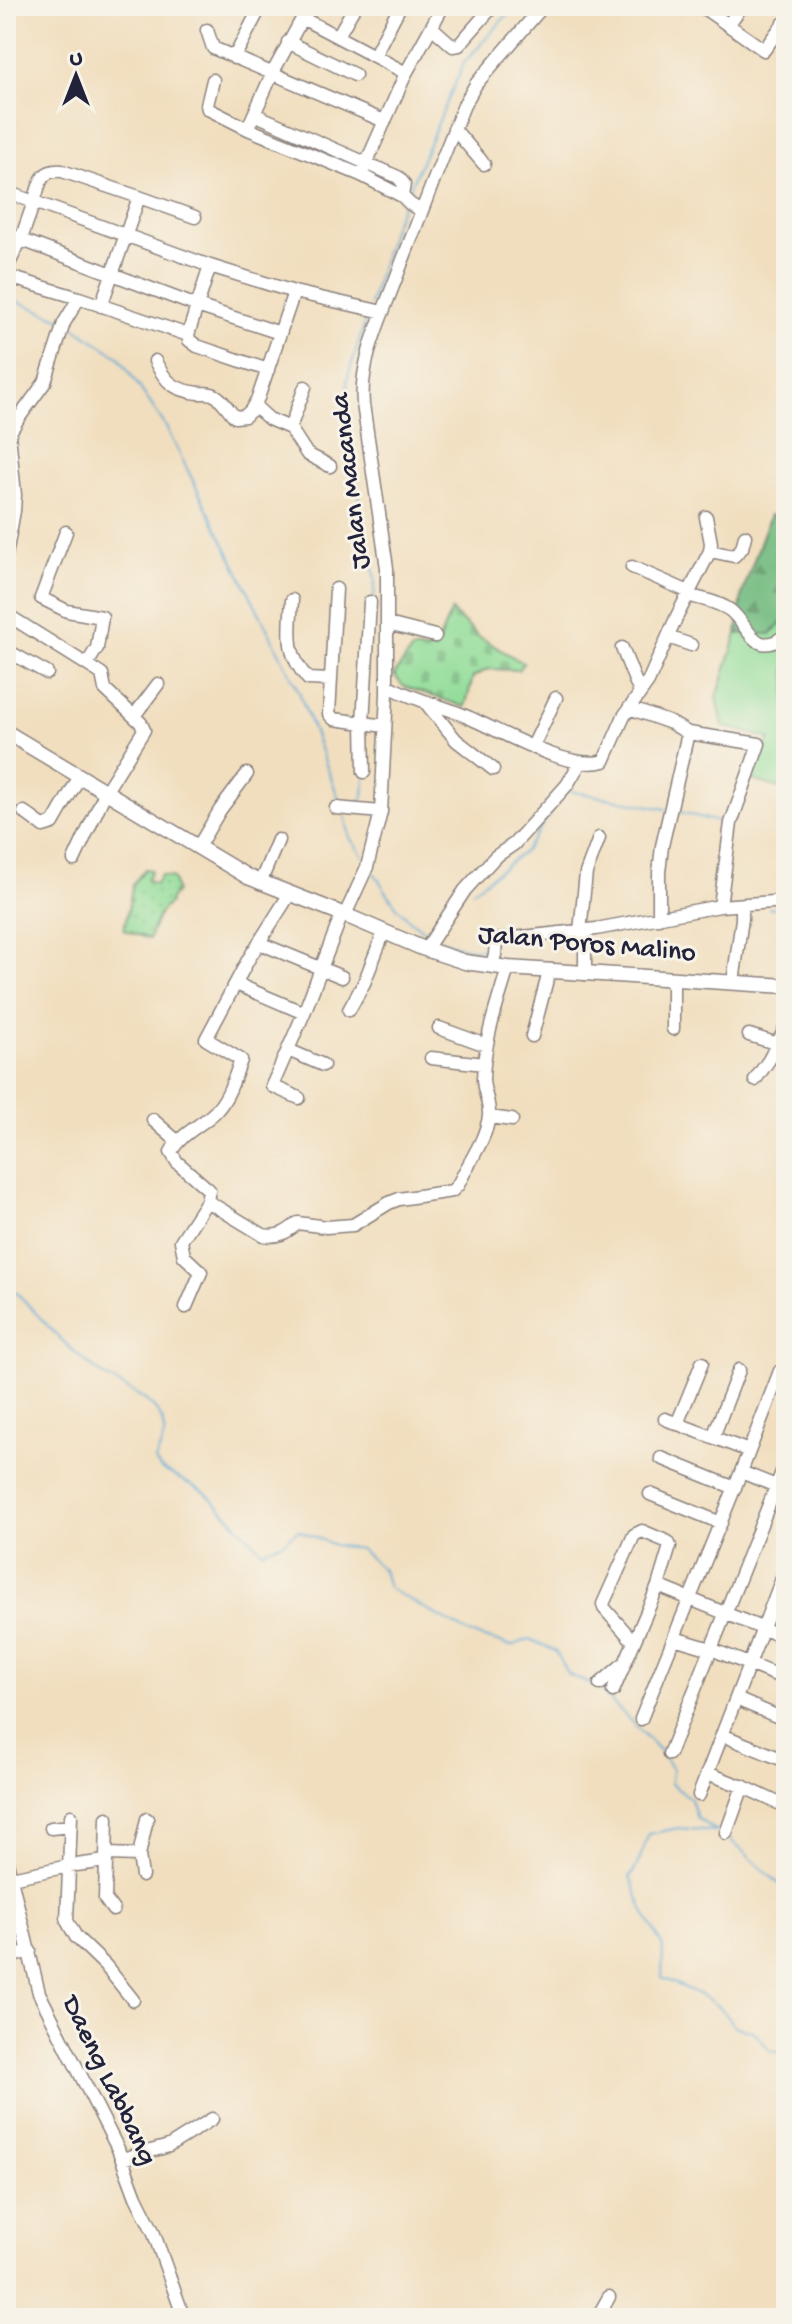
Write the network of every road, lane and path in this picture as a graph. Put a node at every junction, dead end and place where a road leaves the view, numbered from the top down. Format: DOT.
graph roads {
  1 [pos="260,6"];
  2 [pos="355,6"];
  3 [pos="400,6"];
  4 [pos="443,6"];
  5 [pos="543,6"];
  6 [pos="701,6"];
  7 [pos="742,6"];
  8 [pos="485,9"];
  9 [pos="306,12"];
  10 [pos="783,24"];
  11 [pos="728,25"];
  12 [pos="207,30"];
  13 [pos="435,30"];
  14 [pos="338,36"];
  15 [pos="288,42"];
  16 [pos="374,56"];
  17 [pos="234,58"];
  18 [pos="273,72"];
  19 [pos="406,73"];
  20 [pos="355,75"];
  21 [pos="213,80"];
  22 [pos="254,114"];
  23 [pos="384,121"];
  24 [pos="248,129"];
  25 [pos="454,129"];
  26 [pos="484,164"];
  27 [pos="363,169"];
  28 [pos="6,192"];
  29 [pos="139,197"];
  30 [pos="34,202"];
  31 [pos="413,204"];
  32 [pos="195,217"];
  33 [pos="6,234"];
  34 [pos="125,235"];
  35 [pos="21,239"];
  36 [pos="210,266"];
  37 [pos="6,270"];
  38 [pos="111,274"];
  39 [pos="6,276"];
  40 [pos="294,292"];
  41 [pos="79,298"];
  42 [pos="101,306"];
  43 [pos="197,306"];
  44 [pos="376,309"];
  45 [pos="280,333"];
  46 [pos="188,335"];
  47 [pos="155,361"];
  48 [pos="268,370"];
  49 [pos="305,387"];
  50 [pos="251,410"];
  51 [pos="290,428"];
  52 [pos="330,466"];
  53 [pos="706,517"];
  54 [pos="66,532"];
  55 [pos="745,536"];
  56 [pos="710,551"];
  57 [pos="6,555"];
  58 [pos="632,567"];
  59 [pos="336,589"];
  60 [pos="688,594"];
  61 [pos="292,600"];
  62 [pos="370,602"];
  63 [pos="6,614"];
  64 [pos="388,624"];
  65 [pos="786,635"];
  66 [pos="435,636"];
  67 [pos="668,637"];
  68 [pos="691,645"];
  69 [pos="622,648"];
  70 [pos="6,650"];
  71 [pos="87,664"];
  72 [pos="47,673"];
  73 [pos="330,680"];
  74 [pos="158,684"];
  75 [pos="387,685"];
  76 [pos="640,693"];
  77 [pos="556,698"];
  78 [pos="426,703"];
  79 [pos="629,708"];
  80 [pos="134,716"];
  81 [pos="363,723"];
  82 [pos="385,726"];
  83 [pos="688,733"];
  84 [pos="7,734"];
  85 [pos="533,746"];
  86 [pos="580,763"];
  87 [pos="493,769"];
  88 [pos="364,772"];
  89 [pos="247,774"];
  90 [pos="80,776"];
  91 [pos="106,791"];
  92 [pos="338,808"];
  93 [pos="24,812"];
  94 [pos="381,812"];
  95 [pos="599,838"];
  96 [pos="278,840"];
  97 [pos="198,847"];
  98 [pos="74,860"];
  99 [pos="260,883"];
  100 [pos="289,895"];
  101 [pos="786,901"];
  102 [pos="720,906"];
  103 [pos="742,911"];
  104 [pos="343,914"];
  105 [pos="659,918"];
  106 [pos="583,930"];
  107 [pos="384,932"];
  108 [pos="431,941"];
  109 [pos="264,945"];
  110 [pos="494,955"];
  111 [pos="321,968"];
  112 [pos="508,968"];
  113 [pos="549,972"];
  114 [pos="585,974"];
  115 [pos="342,977"];
  116 [pos="673,979"];
  117 [pos="733,982"];
  118 [pos="241,986"];
  119 [pos="786,986"];
  120 [pos="349,1010"];
  121 [pos="304,1013"];
  122 [pos="786,1027"];
  123 [pos="439,1028"];
  124 [pos="673,1029"];
  125 [pos="749,1035"];
  126 [pos="532,1036"];
  127 [pos="778,1044"];
  128 [pos="486,1045"];
  129 [pos="288,1050"];
  130 [pos="431,1058"];
  131 [pos="484,1064"];
  132 [pos="323,1065"];
  133 [pos="755,1080"];
  134 [pos="299,1098"];
  135 [pos="489,1117"];
  136 [pos="153,1120"];
  137 [pos="512,1120"];
  138 [pos="178,1142"];
  139 [pos="207,1201"];
  140 [pos="186,1307"];
  141 [pos="702,1363"];
  142 [pos="739,1370"];
  143 [pos="780,1371"];
  144 [pos="713,1437"];
  145 [pos="749,1451"];
  146 [pos="661,1458"];
  147 [pos="786,1462"];
  148 [pos="741,1472"];
  149 [pos="735,1488"];
  150 [pos="781,1488"];
  151 [pos="650,1494"];
  152 [pos="721,1523"];
  153 [pos="786,1568"];
  154 [pos="658,1586"];
  155 [pos="782,1592"];
  156 [pos="690,1598"];
  157 [pos="726,1612"];
  158 [pos="763,1627"];
  159 [pos="674,1638"];
  160 [pos="786,1638"];
  161 [pos="634,1642"];
  162 [pos="711,1649"];
  163 [pos="627,1661"];
  164 [pos="749,1665"];
  165 [pos="786,1679"];
  166 [pos="600,1684"];
  167 [pos="613,1691"];
  168 [pos="736,1699"];
  169 [pos="641,1719"];
  170 [pos="786,1720"];
  171 [pos="722,1735"];
  172 [pos="669,1754"];
  173 [pos="786,1761"];
  174 [pos="707,1773"];
  175 [pos="743,1786"];
  176 [pos="699,1795"];
  177 [pos="778,1803"];
  178 [pos="107,1818"];
  179 [pos="147,1819"];
  180 [pos="51,1828"];
  181 [pos="726,1833"];
  182 [pos="139,1855"];
  183 [pos="106,1857"];
  184 [pos="6,1858"];
  185 [pos="69,1866"];
  186 [pos="142,1876"];
  187 [pos="11,1878"];
  188 [pos="113,1910"];
  189 [pos="30,1951"];
  190 [pos="6,1958"];
  191 [pos="133,2000"];
  192 [pos="212,2119"];
  193 [pos="122,2159"];
  194 [pos="609,2297"];
  195 [pos="184,2318"];
  196 [pos="597,2318"];
  1 -- 17 [label="street"];
  2 -- 14 [label="street"];
  3 -- 16 [label="street"];
  4 -- 19 [label="street"];
  5 -- 25 [label="street, Jalan Macanda"];
  6 -- 11 [label="street"];
  7 -- 11 [label="street"];
  8 -- 13 [label="street"];
  9 -- 14 [label="street"];
  9 -- 15 [label="street"];
  10 -- 11 [label="street"];
  12 -- 17 [label="street"];
  14 -- 16 [label="street"];
  15 -- 18 [label="street"];
  15 -- 20 [label="street"];
  16 -- 19 [label="street"];
  17 -- 18 [label="street"];
  18 -- 22 [label="street"];
  18 -- 23 [label="street"];
  19 -- 23 [label="street"];
  21 -- 24 [label="street"];
  22 -- 24 [label="street"];
  22 -- 27 [label="street"];
  23 -- 27 [label="street"];
  24 -- 27 [label="street"];
  25 -- 26 [label="street"];
  25 -- 31 [label="street, Jalan Macanda"];
  27 -- 31 [label="street"];
  28 -- 30 [label="street"];
  29 -- 30 [label="street"];
  29 -- 32 [label="street"];
  29 -- 34 [label="street"];
  30 -- 34 [label="street"];
  30 -- 35 [label="street"];
  31 -- 44 [label="street, Jalan Macanda"];
  33 -- 35 [label="street"];
  34 -- 36 [label="street"];
  34 -- 38 [label="street"];
  35 -- 37 [label="street"];
  35 -- 38 [label="street"];
  36 -- 40 [label="street"];
  36 -- 43 [label="street"];
  38 -- 42 [label="street"];
  38 -- 43 [label="street"];
  39 -- 41 [label="street"];
  40 -- 44 [label="street"];
  40 -- 45 [label="street"];
  41 -- 42 [label="street"];
  41 -- 57 [label="street"];
  42 -- 46 [label="street"];
  43 -- 45 [label="street"];
  43 -- 46 [label="street"];
  44 -- 64 [label="street, Jalan Macanda"];
  45 -- 48 [label="street"];
  46 -- 48 [label="street"];
  47 -- 50 [label="street"];
  48 -- 50 [label="street"];
  49 -- 51 [label="street"];
  50 -- 51 [label="street"];
  51 -- 52 [label="street"];
  53 -- 56 [label="street"];
  54 -- 71 [label="street"];
  55 -- 56 [label="street"];
  56 -- 60 [label="street"];
  58 -- 60 [label="street"];
  59 -- 73 [label="street"];
  60 -- 65 [label="street"];
  60 -- 67 [label="street"];
  61 -- 73 [label="street"];
  62 -- 81 [label="street"];
  63 -- 71 [label="street"];
  64 -- 66 [label="street"];
  64 -- 75 [label="street, Jalan Macanda"];
  67 -- 68 [label="street"];
  67 -- 76 [label="street"];
  69 -- 76 [label="street"];
  70 -- 72 [label="street"];
  71 -- 80 [label="street"];
  73 -- 81 [label="street"];
  74 -- 80 [label="street"];
  75 -- 78 [label="street"];
  75 -- 82 [label="street, Jalan Macanda"];
  76 -- 79 [label="street"];
  77 -- 85 [label="street"];
  78 -- 85 [label="street"];
  78 -- 87 [label="street"];
  79 -- 83 [label="street"];
  79 -- 86 [label="street"];
  80 -- 91 [label="street"];
  81 -- 82 [label="street"];
  81 -- 88 [label="street"];
  82 -- 94 [label="street, Jalan Macanda"];
  83 -- 102 [label="street"];
  83 -- 105 [label="street"];
  84 -- 90 [label="main road, Jalan Poros Malino"];
  85 -- 86 [label="street"];
  86 -- 108 [label="street"];
  89 -- 97 [label="street"];
  90 -- 91 [label="main road, Jalan Poros Malino"];
  90 -- 93 [label="street"];
  91 -- 97 [label="main road, Jalan Poros Malino"];
  91 -- 98 [label="street"];
  92 -- 94 [label="street"];
  94 -- 104 [label="street, Jalan Macanda"];
  95 -- 106 [label="street"];
  96 -- 99 [label="street"];
  97 -- 99 [label="main road, Jalan Poros Malino"];
  99 -- 100 [label="main road, Jalan Poros Malino"];
  100 -- 104 [label="main road, Jalan Poros Malino"];
  100 -- 138 [label="street"];
  101 -- 103 [label="street"];
  102 -- 103 [label="street"];
  102 -- 105 [label="street"];
  103 -- 117 [label="street"];
  104 -- 107 [label="main road, Jalan Poros Malino"];
  104 -- 111 [label="street, Jalan Macanda"];
  105 -- 106 [label="street"];
  106 -- 110 [label="street"];
  106 -- 114 [label="street"];
  107 -- 108 [label="main road, Jalan Poros Malino"];
  107 -- 120 [label="street"];
  108 -- 110 [label="main road, Jalan Poros Malino"];
  109 -- 111 [label="street"];
  110 -- 112 [label="main road, Jalan Poros Malino"];
  111 -- 115 [label="street"];
  111 -- 121 [label="street, Jalan Macanda"];
  112 -- 113 [label="main road, Jalan Poros Malino"];
  112 -- 128 [label="street"];
  113 -- 114 [label="main road, Jalan Poros Malino"];
  113 -- 126 [label="street"];
  114 -- 116 [label="main road, Jalan Poros Malino"];
  116 -- 117 [label="main road, Jalan Poros Malino"];
  116 -- 124 [label="street"];
  117 -- 119 [label="main road, Jalan Poros Malino"];
  118 -- 121 [label="street"];
  121 -- 129 [label="street, Jalan Macanda"];
  122 -- 127 [label="street"];
  123 -- 128 [label="street"];
  125 -- 127 [label="street"];
  127 -- 133 [label="street"];
  128 -- 131 [label="street"];
  129 -- 132 [label="street"];
  129 -- 134 [label="street, Jalan Macanda"];
  130 -- 131 [label="street"];
  131 -- 135 [label="street"];
  135 -- 137 [label="street"];
  135 -- 139 [label="street"];
  136 -- 138 [label="street"];
  138 -- 139 [label="street"];
  139 -- 140 [label="street"];
  141 -- 144 [label="street"];
  142 -- 144 [label="street"];
  143 -- 145 [label="street"];
  144 -- 145 [label="street"];
  145 -- 148 [label="street"];
  146 -- 149 [label="street"];
  147 -- 150 [label="street"];
  148 -- 149 [label="street"];
  148 -- 150 [label="street"];
  149 -- 152 [label="street"];
  150 -- 157 [label="street"];
  151 -- 152 [label="street"];
  152 -- 156 [label="street"];
  153 -- 155 [label="street"];
  154 -- 156 [label="street"];
  154 -- 161 [label="street"];
  154 -- 161 [label="street"];
  155 -- 158 [label="street"];
  156 -- 157 [label="street"];
  156 -- 159 [label="street"];
  157 -- 158 [label="street"];
  157 -- 162 [label="street"];
  158 -- 160 [label="street"];
  158 -- 164 [label="street"];
  159 -- 162 [label="street"];
  159 -- 169 [label="street"];
  161 -- 163 [label="street"];
  162 -- 164 [label="street"];
  162 -- 172 [label="street"];
  163 -- 166 [label="street"];
  163 -- 167 [label="street"];
  164 -- 165 [label="street"];
  164 -- 168 [label="street"];
  168 -- 170 [label="street"];
  168 -- 171 [label="street"];
  171 -- 173 [label="street"];
  171 -- 174 [label="street"];
  174 -- 175 [label="street"];
  174 -- 176 [label="street"];
  175 -- 177 [label="street"];
  175 -- 181 [label="street"];
  178 -- 183 [label="street"];
  179 -- 182 [label="street"];
  180 -- 185 [label="street"];
  182 -- 183 [label="street"];
  182 -- 186 [label="street"];
  183 -- 185 [label="street"];
  183 -- 188 [label="street"];
  184 -- 187 [label="street, Daeng Labbang"];
  185 -- 187 [label="street"];
  185 -- 191 [label="street"];
  187 -- 189 [label="street, Daeng Labbang"];
  189 -- 190 [label="street"];
  189 -- 193 [label="street, Daeng Labbang"];
  192 -- 193 [label="street"];
  193 -- 195 [label="street, Daeng Labbang"];
  194 -- 196 [label="street"];
}
